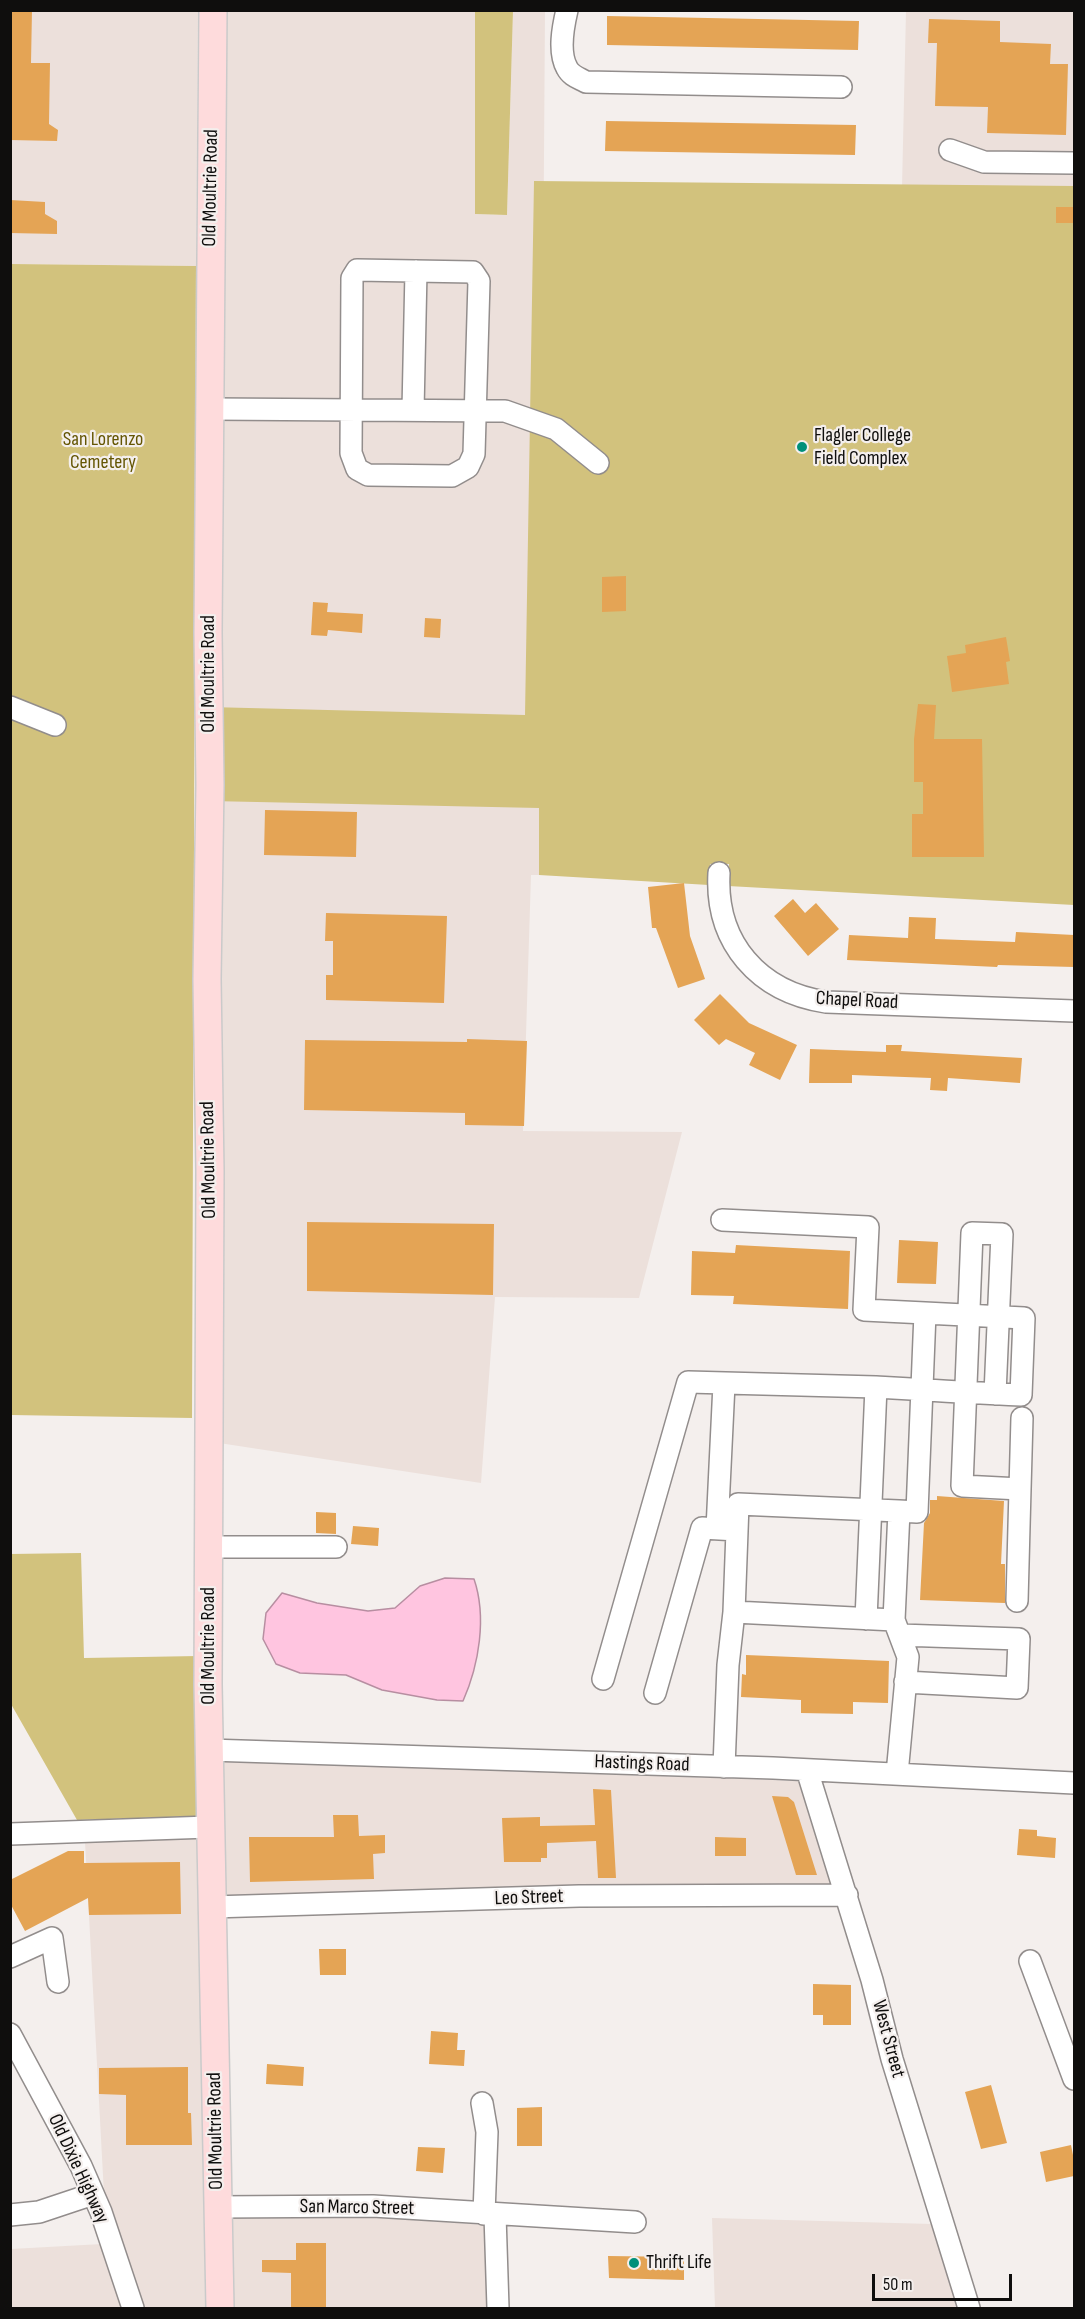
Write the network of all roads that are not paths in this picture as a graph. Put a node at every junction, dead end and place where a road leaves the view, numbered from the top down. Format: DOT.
graph roads {
  1 [pos="213,10"];
  2 [pos="556,10"];
  3 [pos="567,10"];
  4 [pos="562,31"];
  5 [pos="841,87"];
  6 [pos="950,150"];
  7 [pos="1074,163"];
  8 [pos="416,271"];
  9 [pos="211,409"];
  10 [pos="350,409"];
  11 [pos="413,410"];
  12 [pos="476,411"];
  13 [pos="598,463"];
  14 [pos="10,707"];
  15 [pos="55,725"];
  16 [pos="719,873"];
  17 [pos="1074,1011"];
  18 [pos="722,1220"];
  19 [pos="925,1313"];
  20 [pos="968,1315"];
  21 [pos="997,1317"];
  22 [pos="724,1384"];
  23 [pos="876,1387"];
  24 [pos="922,1390"];
  25 [pos="964,1392"];
  26 [pos="1022,1418"];
  27 [pos="1020,1489"];
  28 [pos="871,1510"];
  29 [pos="899,1511"];
  30 [pos="727,1530"];
  31 [pos="209,1547"];
  32 [pos="336,1547"];
  33 [pos="1017,1600"];
  34 [pos="734,1612"];
  35 [pos="866,1619"];
  36 [pos="897,1627"];
  37 [pos="603,1679"];
  38 [pos="905,1682"];
  39 [pos="655,1694"];
  40 [pos="209,1750"];
  41 [pos="724,1767"];
  42 [pos="807,1770"];
  43 [pos="897,1774"];
  44 [pos="1074,1783"];
  45 [pos="210,1827"];
  46 [pos="10,1834"];
  47 [pos="846,1894"];
  48 [pos="212,1907"];
  49 [pos="10,1957"];
  50 [pos="1030,1960"];
  51 [pos="58,1982"];
  52 [pos="10,2034"];
  53 [pos="1074,2079"];
  54 [pos="482,2103"];
  55 [pos="93,2194"];
  56 [pos="218,2207"];
  57 [pos="490,2214"];
  58 [pos="10,2215"];
  59 [pos="634,2222"];
  60 [pos="133,2308"];
  61 [pos="220,2308"];
  62 [pos="498,2308"];
  63 [pos="969,2308"];
  1 -- 9 [label="main road, Old Moultrie Road"];
  2 -- 4 [label="street"];
  3 -- 4 [label="street"];
  4 -- 5 [label="street"];
  6 -- 7 [label="street"];
  8 -- 10 [label="street"];
  8 -- 11 [label="street"];
  8 -- 12 [label="street"];
  9 -- 10 [label="street"];
  9 -- 31 [label="main road, Old Moultrie Road"];
  10 -- 11 [label="street"];
  10 -- 12 [label="street"];
  11 -- 12 [label="street"];
  12 -- 13 [label="street"];
  14 -- 15 [label="street"];
  16 -- 17 [label="street, Chapel Road"];
  18 -- 19 [label="street"];
  19 -- 20 [label="street"];
  19 -- 24 [label="street"];
  20 -- 21 [label="street"];
  20 -- 21 [label="street"];
  20 -- 25 [label="street"];
  21 -- 25 [label="street"];
  22 -- 23 [label="street"];
  22 -- 30 [label="street"];
  22 -- 37 [label="street"];
  23 -- 24 [label="street"];
  23 -- 28 [label="street"];
  24 -- 25 [label="street"];
  24 -- 29 [label="street"];
  25 -- 27 [label="street"];
  26 -- 27 [label="street"];
  27 -- 33 [label="street"];
  28 -- 29 [label="street"];
  28 -- 30 [label="street"];
  28 -- 35 [label="street"];
  29 -- 36 [label="street"];
  30 -- 34 [label="street"];
  30 -- 39 [label="street"];
  31 -- 32 [label="street"];
  31 -- 40 [label="main road, Old Moultrie Road"];
  34 -- 35 [label="street"];
  34 -- 41 [label="street"];
  35 -- 36 [label="street"];
  36 -- 38 [label="street"];
  36 -- 38 [label="street"];
  38 -- 43 [label="street"];
  40 -- 41 [label="street, Hastings Road"];
  40 -- 45 [label="main road, Old Moultrie Road"];
  41 -- 42 [label="street, Hastings Road"];
  42 -- 43 [label="street, Hastings Road"];
  42 -- 47 [label="street, West Street"];
  43 -- 44 [label="street, Hastings Road"];
  45 -- 46 [label="street"];
  45 -- 48 [label="main road, Old Moultrie Road"];
  47 -- 48 [label="street, Leo Street"];
  47 -- 63 [label="street, West Street"];
  48 -- 56 [label="main road, Old Moultrie Road"];
  49 -- 51 [label="street"];
  50 -- 53 [label="street"];
  52 -- 55 [label="street, Old Dixie Highway"];
  54 -- 57 [label="street"];
  55 -- 58 [label="street"];
  55 -- 60 [label="street, Old Dixie Highway"];
  56 -- 57 [label="street, San Marco Street"];
  56 -- 61 [label="main road, Old Moultrie Road"];
  57 -- 59 [label="street, San Marco Street"];
  57 -- 62 [label="street"];
}
